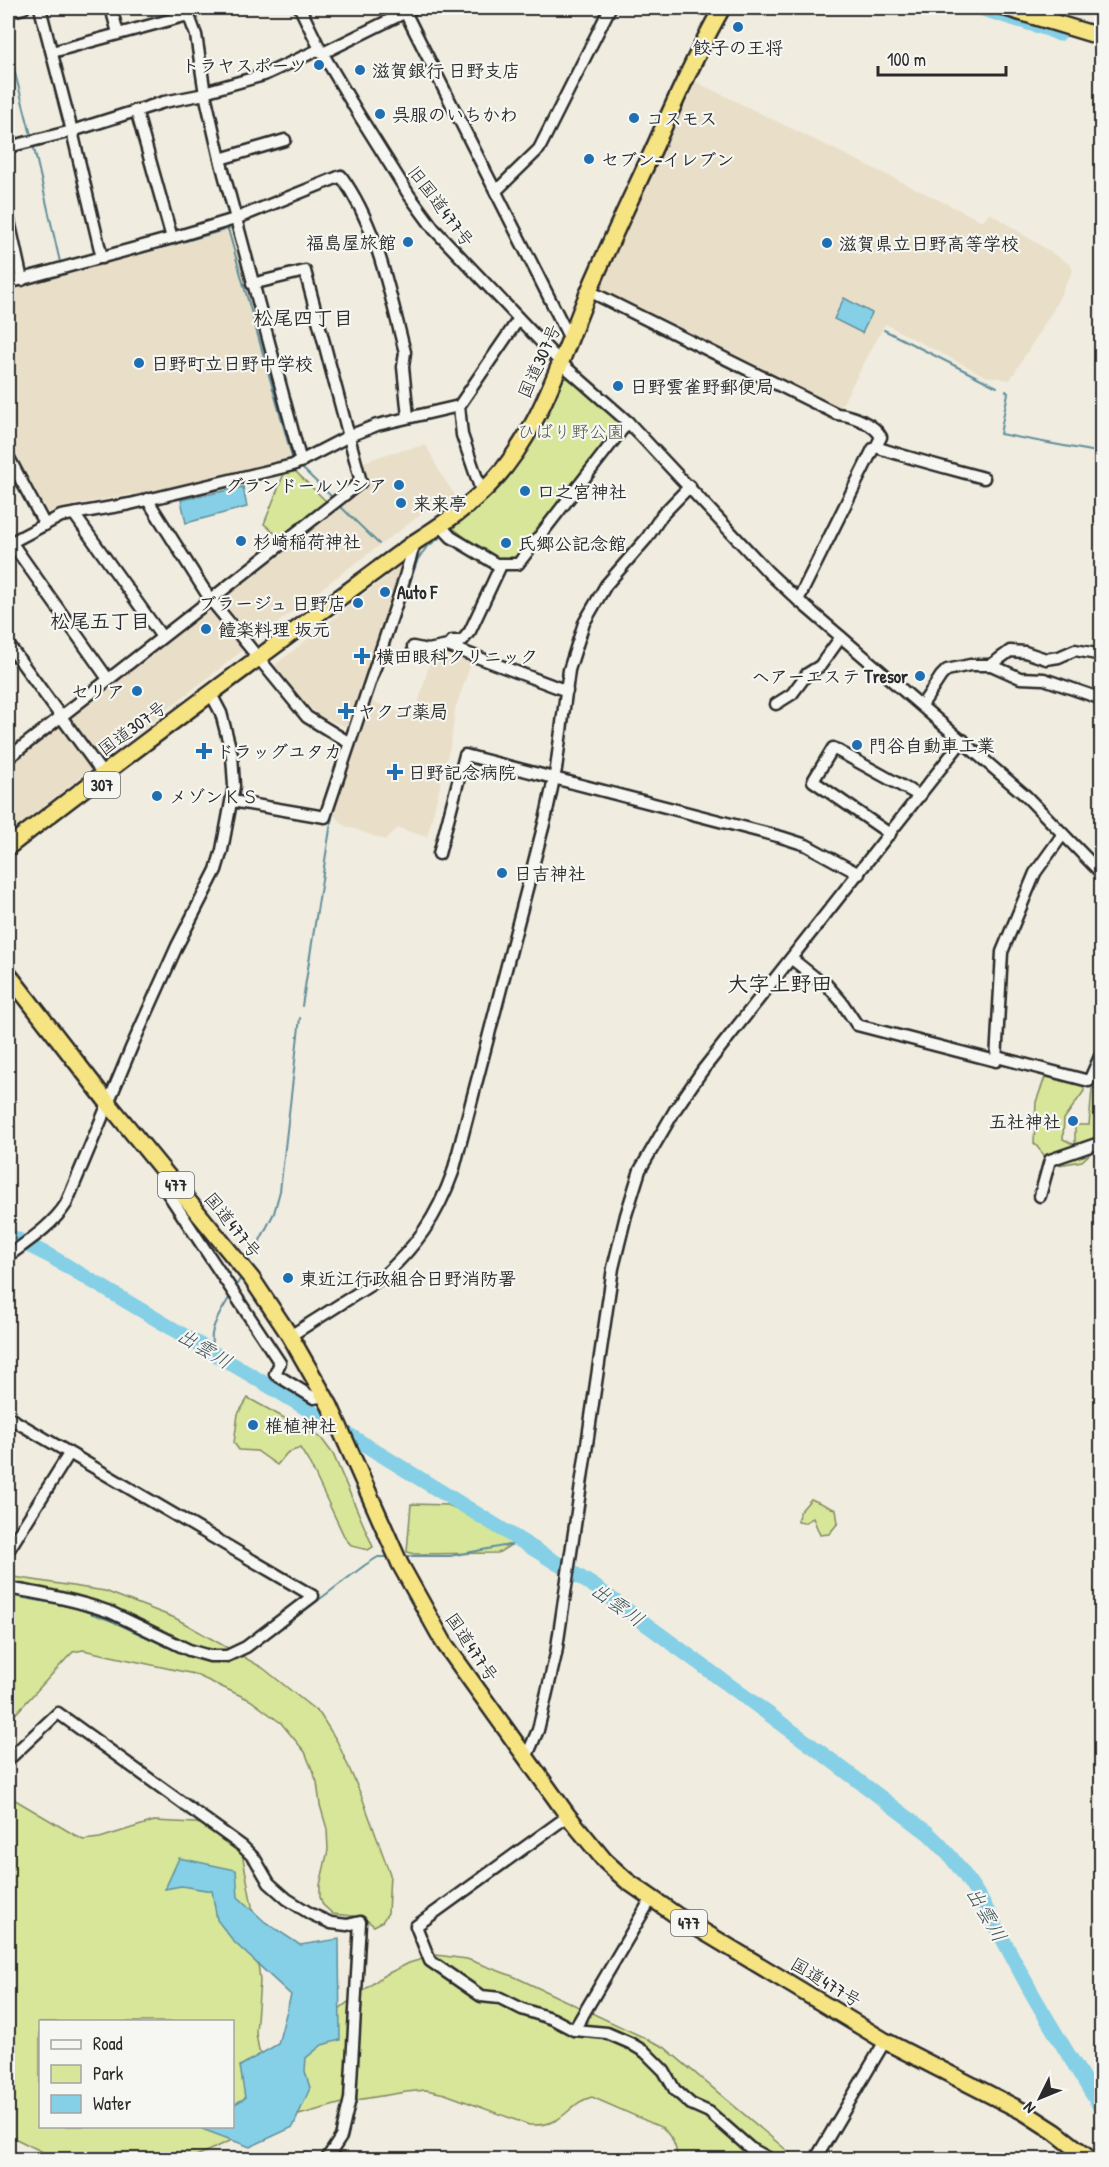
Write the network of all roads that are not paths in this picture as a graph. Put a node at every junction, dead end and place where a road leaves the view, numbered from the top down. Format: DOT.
graph roads {
  1 [pos="24,8"];
  2 [pos="40,8"];
  3 [pos="111,8"];
  4 [pos="300,8"];
  5 [pos="610,8"];
  6 [pos="722,8"];
  7 [pos="1006,8"];
  8 [pos="407,9"];
  9 [pos="187,11"];
  10 [pos="8,12"];
  11 [pos="118,33"];
  12 [pos="1101,37"];
  13 [pos="321,51"];
  14 [pos="52,52"];
  15 [pos="204,93"];
  16 [pos="136,110"];
  17 [pos="72,131"];
  18 [pos="285,140"];
  19 [pos="8,147"];
  20 [pos="219,159"];
  21 [pos="497,190"];
  22 [pos="8,216"];
  23 [pos="235,219"];
  24 [pos="172,238"];
  25 [pos="102,258"];
  26 [pos="22,280"];
  27 [pos="8,283"];
  28 [pos="252,284"];
  29 [pos="589,291"];
  30 [pos="518,320"];
  31 [pos="570,339"];
  32 [pos="561,363"];
  33 [pos="459,406"];
  34 [pos="408,417"];
  35 [pos="628,422"];
  36 [pos="349,436"];
  37 [pos="876,447"];
  38 [pos="8,456"];
  39 [pos="301,462"];
  40 [pos="984,478"];
  41 [pos="690,486"];
  42 [pos="482,493"];
  43 [pos="147,499"];
  44 [pos="74,513"];
  45 [pos="45,525"];
  46 [pos="446,531"];
  47 [pos="415,542"];
  48 [pos="9,543"];
  49 [pos="501,566"];
  50 [pos="210,599"];
  51 [pos="798,600"];
  52 [pos="162,637"];
  53 [pos="841,637"];
  54 [pos="8,644"];
  55 [pos="448,646"];
  56 [pos="412,647"];
  57 [pos="1101,655"];
  58 [pos="258,658"];
  59 [pos="991,666"];
  60 [pos="108,679"];
  61 [pos="567,691"];
  62 [pos="211,694"];
  63 [pos="1101,699"];
  64 [pos="776,704"];
  65 [pos="922,705"];
  66 [pos="60,717"];
  67 [pos="963,740"];
  68 [pos="348,742"];
  69 [pos="9,754"];
  70 [pos="106,777"];
  71 [pos="554,779"];
  72 [pos="920,795"];
  73 [pos="232,801"];
  74 [pos="890,834"];
  75 [pos="1063,834"];
  76 [pos="8,847"];
  77 [pos="439,854"];
  78 [pos="8,859"];
  79 [pos="1100,869"];
  80 [pos="859,874"];
  81 [pos="792,959"];
  82 [pos="8,974"];
  83 [pos="1101,1052"];
  84 [pos="996,1057"];
  85 [pos="108,1103"];
  86 [pos="1101,1142"];
  87 [pos="174,1183"];
  88 [pos="1040,1196"];
  89 [pos="11,1254"];
  90 [pos="290,1336"];
  91 [pos="327,1401"];
  92 [pos="8,1417"];
  93 [pos="69,1454"];
  94 [pos="8,1551"];
  95 [pos="8,1588"];
  96 [pos="526,1758"];
  97 [pos="8,1760"];
  98 [pos="568,1816"];
  99 [pos="651,1899"];
  100 [pos="574,2030"];
  101 [pos="885,2041"];
  102 [pos="300,2160"];
  103 [pos="308,2160"];
  104 [pos="326,2160"];
  105 [pos="772,2160"];
  106 [pos="815,2160"];
  107 [pos="1091,2160"];
  1 -- 10 [label="street"];
  2 -- 14 [label="street"];
  3 -- 11 [label="street"];
  4 -- 13 [label="street, 旧国道477号"];
  5 -- 21 [label="street"];
  6 -- 29 [label="highway, 国道307号 / 307"];
  7 -- 12 [label="highway"];
  8 -- 13 [label="street"];
  8 -- 21 [label="street"];
  9 -- 11 [label="street"];
  9 -- 15 [label="street"];
  11 -- 14 [label="street"];
  13 -- 15 [label="street"];
  13 -- 30 [label="street, 旧国道477号"];
  14 -- 17 [label="street"];
  15 -- 16 [label="street"];
  15 -- 20 [label="street"];
  16 -- 17 [label="street"];
  16 -- 24 [label="street"];
  17 -- 19 [label="street"];
  17 -- 25 [label="street"];
  18 -- 20 [label="street"];
  20 -- 23 [label="street"];
  21 -- 31 [label="street"];
  22 -- 26 [label="street"];
  23 -- 24 [label="street"];
  23 -- 28 [label="street"];
  23 -- 34 [label="street"];
  24 -- 25 [label="street"];
  25 -- 26 [label="street"];
  26 -- 27 [label="street"];
  28 -- 36 [label="street"];
  28 -- 39 [label="street"];
  29 -- 31 [label="highway, 国道307号 / 307"];
  29 -- 37 [label="street"];
  30 -- 32 [label="street, 旧国道477号"];
  30 -- 33 [label="street"];
  31 -- 32 [label="highway, 国道307号 / 307"];
  32 -- 35 [label="street, 旧国道477号"];
  32 -- 42 [label="highway, 国道307号 / 307"];
  33 -- 34 [label="street"];
  33 -- 42 [label="street"];
  34 -- 36 [label="street"];
  35 -- 41 [label="street, 旧国道477号"];
  35 -- 49 [label="street"];
  36 -- 39 [label="street"];
  36 -- 50 [label="street"];
  37 -- 40 [label="street"];
  37 -- 51 [label="street"];
  38 -- 45 [label="street"];
  39 -- 43 [label="street"];
  41 -- 51 [label="street, 旧国道477号"];
  41 -- 61 [label="street"];
  42 -- 46 [label="highway, 国道307号 / 307"];
  43 -- 44 [label="street"];
  43 -- 50 [label="street"];
  44 -- 45 [label="street"];
  44 -- 52 [label="street"];
  45 -- 48 [label="street"];
  46 -- 47 [label="highway, 国道307号 / 307"];
  46 -- 49 [label="street"];
  47 -- 58 [label="highway, 国道307号 / 307"];
  47 -- 68 [label="street"];
  48 -- 60 [label="street"];
  49 -- 55 [label="street"];
  50 -- 52 [label="street"];
  50 -- 58 [label="street"];
  51 -- 53 [label="street, 旧国道477号"];
  52 -- 60 [label="street"];
  53 -- 64 [label="street"];
  53 -- 65 [label="street, 旧国道477号"];
  54 -- 66 [label="street"];
  55 -- 56 [label="street"];
  55 -- 61 [label="street"];
  57 -- 59 [label="street"];
  58 -- 62 [label="highway, 国道307号 / 307"];
  58 -- 68 [label="street"];
  59 -- 63 [label="street"];
  59 -- 65 [label="street"];
  60 -- 66 [label="street"];
  61 -- 71 [label="street"];
  62 -- 70 [label="highway, 国道307号 / 307"];
  62 -- 73 [label="street"];
  65 -- 67 [label="street, 旧国道477号"];
  66 -- 69 [label="street"];
  66 -- 70 [label="street"];
  67 -- 72 [label="street"];
  67 -- 75 [label="street, 旧国道477号"];
  68 -- 73 [label="street"];
  70 -- 76 [label="highway, 国道307号 / 307"];
  70 -- 78 [label="highway, 国道307号 / 307"];
  71 -- 77 [label="street"];
  71 -- 80 [label="street"];
  71 -- 90 [label="street"];
  72 -- 74 [label="street"];
  72 -- 74 [label="street"];
  73 -- 85 [label="street"];
  74 -- 80 [label="street"];
  75 -- 79 [label="street, 旧国道477号"];
  75 -- 84 [label="street"];
  80 -- 81 [label="street"];
  81 -- 84 [label="street"];
  81 -- 96 [label="street"];
  82 -- 85 [label="highway, 国道477号 / 477"];
  83 -- 84 [label="street"];
  85 -- 87 [label="highway, 国道477号 / 477"];
  85 -- 89 [label="street"];
  86 -- 88 [label="street"];
  87 -- 90 [label="highway, 国道477号 / 477"];
  87 -- 91 [label="street"];
  90 -- 91 [label="highway, 国道477号 / 477"];
  91 -- 96 [label="highway, 国道477号 / 477"];
  92 -- 93 [label="street"];
  93 -- 94 [label="street"];
  93 -- 95 [label="street"];
  96 -- 98 [label="highway, 国道477号 / 477"];
  97 -- 104 [label="street"];
  98 -- 99 [label="highway, 国道477号 / 477"];
  98 -- 100 [label="street"];
  99 -- 100 [label="street"];
  99 -- 101 [label="highway, 国道477号 / 477"];
  100 -- 105 [label="street"];
  101 -- 106 [label="street"];
  101 -- 107 [label="highway, 国道477号 / 477"];
  102 -- 103 [label="street"];
}
